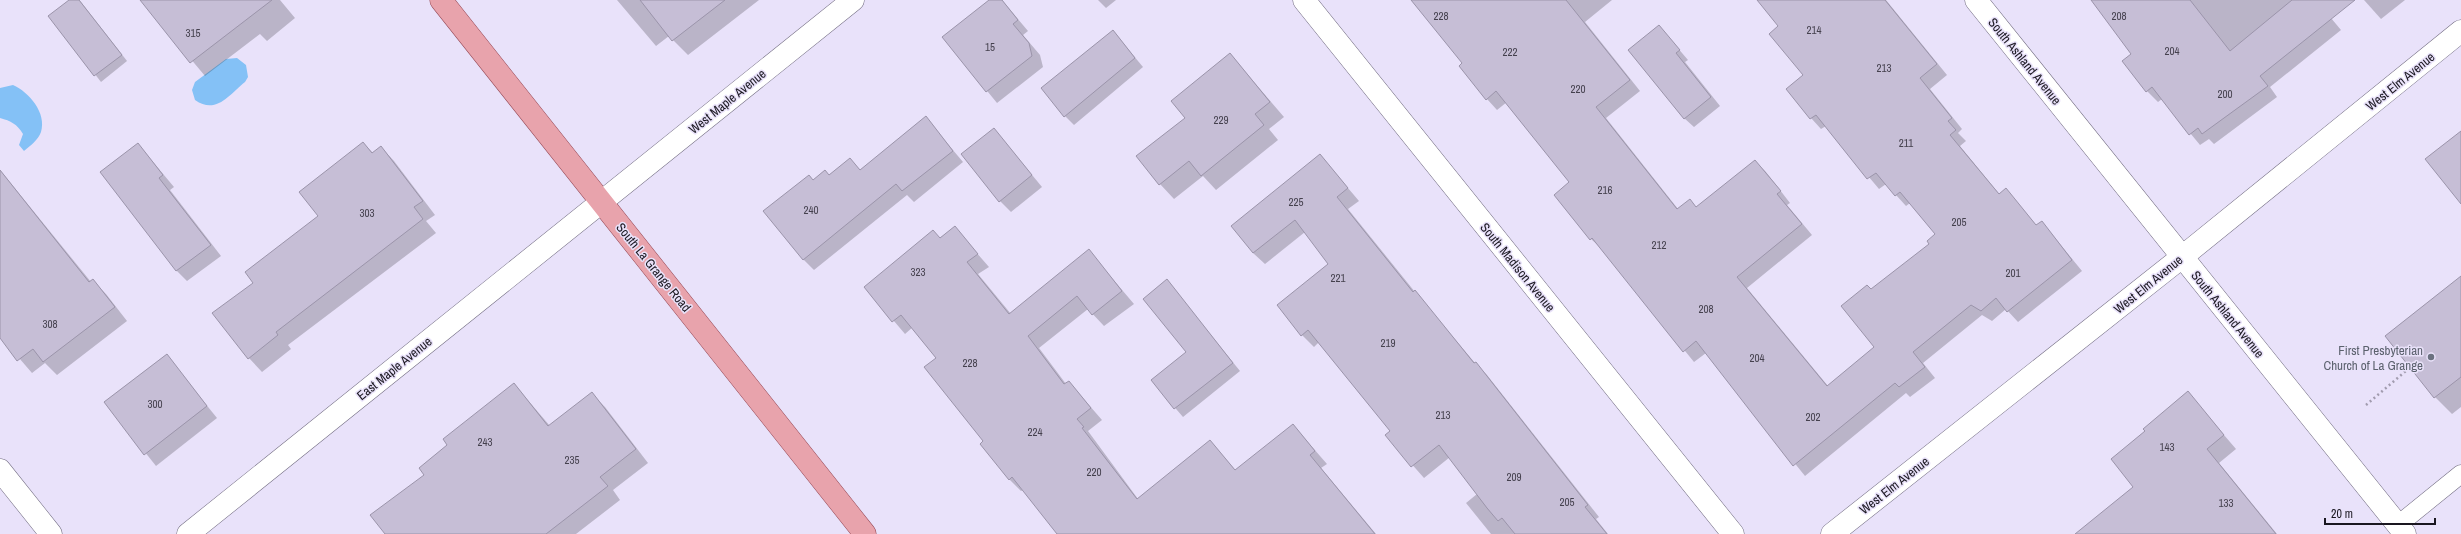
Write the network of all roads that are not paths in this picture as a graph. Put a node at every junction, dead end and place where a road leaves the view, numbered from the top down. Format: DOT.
graph roads {
  1 [pos="441,0"];
  2 [pos="853,0"];
  3 [pos="1304,0"];
  4 [pos="1976,0"];
  5 [pos="2461,31"];
  6 [pos="602,202"];
  7 [pos="2182,257"];
  8 [pos="0,470"];
  9 [pos="2461,474"];
  10 [pos="2402,530"];
  11 [pos="51,534"];
  12 [pos="188,534"];
  13 [pos="865,534"];
  14 [pos="1733,534"];
  15 [pos="1832,534"];
  1 -- 6 [label="main road, South La Grange Road"];
  2 -- 6 [label="street, West Maple Avenue"];
  3 -- 14 [label="street, South Madison Avenue"];
  4 -- 7 [label="street, South Ashland Avenue"];
  5 -- 7 [label="street, West Elm Avenue"];
  6 -- 12 [label="street, East Maple Avenue"];
  6 -- 13 [label="main road, South La Grange Road"];
  7 -- 10 [label="street, South Ashland Avenue"];
  7 -- 15 [label="street, West Elm Avenue"];
  8 -- 11 [label="street"];
  9 -- 10 [label="lane"];
}
